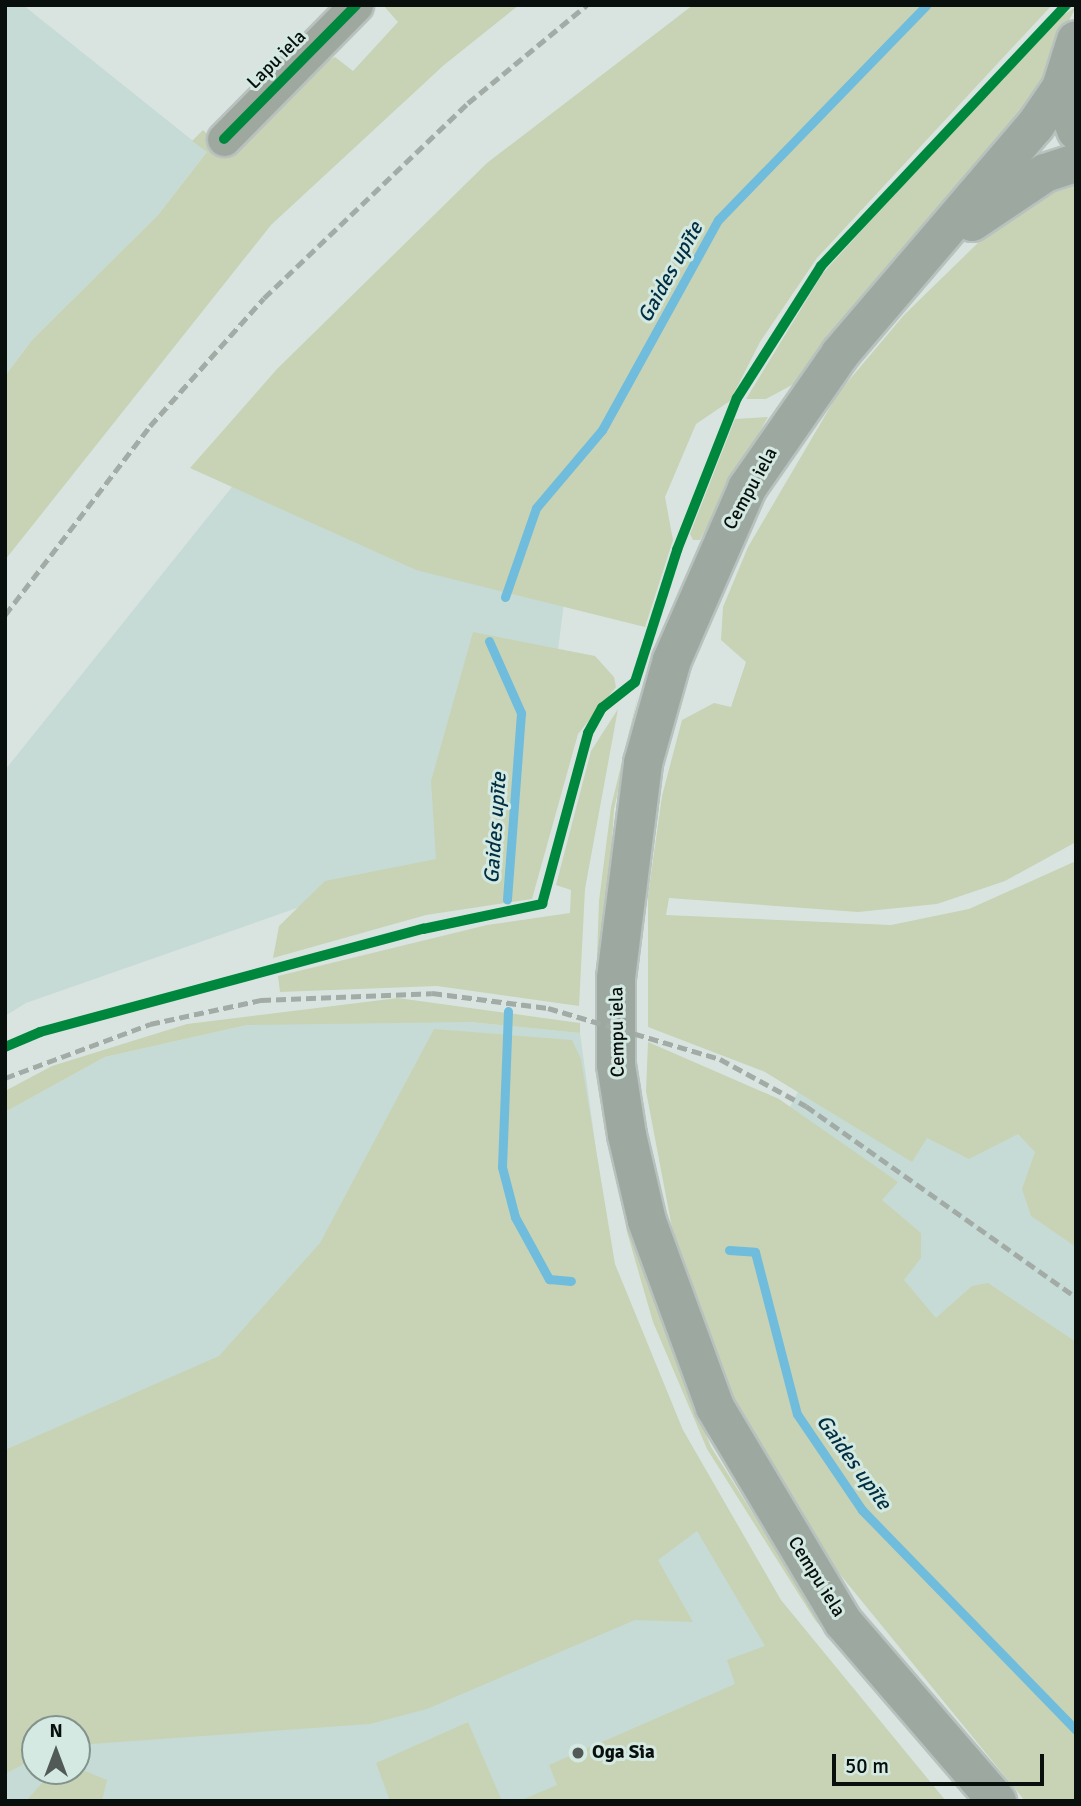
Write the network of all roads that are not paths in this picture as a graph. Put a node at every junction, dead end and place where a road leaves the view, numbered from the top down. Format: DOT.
graph roads {
  1 [pos="356,5"];
  2 [pos="1076,40"];
  3 [pos="1061,88"];
  4 [pos="1076,130"];
  5 [pos="224,139"];
  6 [pos="1076,163"];
  7 [pos="938,245"];
  8 [pos="998,1801"];
  1 -- 5 [label="street, Lapu iela"];
  2 -- 3 [label="main road, Cempu iela"];
  3 -- 4 [label="main road"];
  3 -- 7 [label="main road, Cempu iela"];
  6 -- 7 [label="main road, Cempu iela"];
  7 -- 8 [label="main road, Cempu iela"];
}
